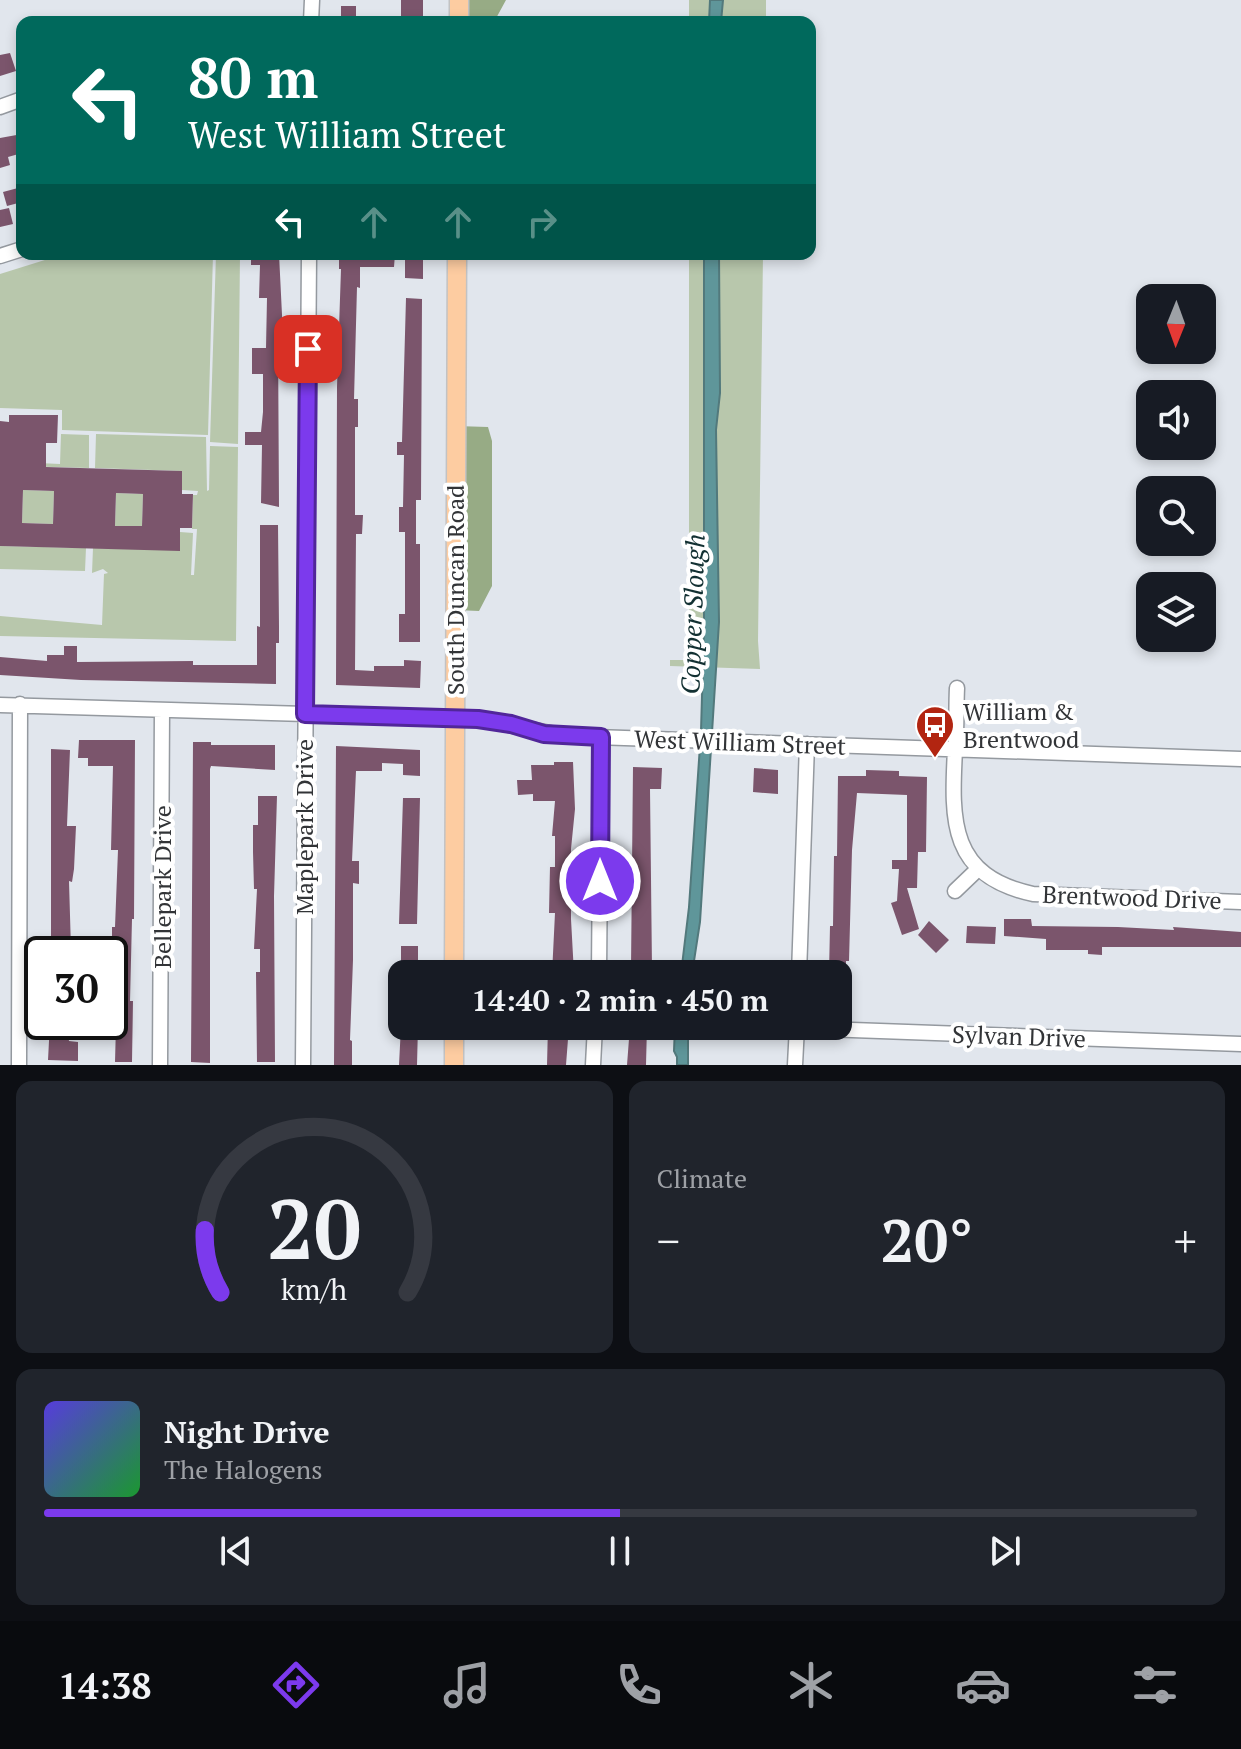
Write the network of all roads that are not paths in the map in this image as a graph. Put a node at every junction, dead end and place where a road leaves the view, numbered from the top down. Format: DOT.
graph roads {
  1 [pos="309,260"];
  2 [pos="457,260"];
  3 [pos="957,688"];
  4 [pos="20,704"];
  5 [pos="0,705"];
  6 [pos="162,710"];
  7 [pos="305,714"];
  8 [pos="454,719"];
  9 [pos="601,737"];
  10 [pos="807,744"];
  11 [pos="956,749"];
  12 [pos="1241,759"];
  13 [pos="978,869"];
  14 [pos="955,891"];
  15 [pos="1241,902"];
  16 [pos="454,960"];
  17 [pos="599,960"];
  18 [pos="799,960"];
  19 [pos="852,1029"];
  20 [pos="454,1040"];
  21 [pos="594,1040"];
  22 [pos="796,1040"];
  23 [pos="1241,1044"];
  24 [pos="19,1065"];
  25 [pos="160,1065"];
  26 [pos="303,1065"];
  27 [pos="454,1065"];
  28 [pos="593,1065"];
  29 [pos="795,1065"];
  1 -- 7 [label="street, Maplepark Drive"];
  2 -- 8 [label="main road, South Duncan Road"];
  3 -- 11 [label="street"];
  4 -- 5 [label="street, West William Street"];
  4 -- 6 [label="street, West William Street"];
  4 -- 24 [label="street"];
  6 -- 7 [label="street, West William Street"];
  6 -- 25 [label="street, Bellepark Drive"];
  7 -- 8 [label="street, West William Street"];
  7 -- 26 [label="street, Maplepark Drive"];
  8 -- 9 [label="street, West William Street"];
  8 -- 16 [label="main road, South Duncan Road"];
  9 -- 10 [label="street, West William Street"];
  9 -- 17 [label="street"];
  10 -- 11 [label="street, West William Street"];
  10 -- 18 [label="street"];
  11 -- 12 [label="street, West William Street"];
  11 -- 13 [label="street"];
  13 -- 14 [label="street"];
  13 -- 15 [label="street, Brentwood Drive"];
  19 -- 23 [label="street, Sylvan Drive"];
  20 -- 27 [label="main road"];
  21 -- 28 [label="street"];
  22 -- 29 [label="street"];
}
